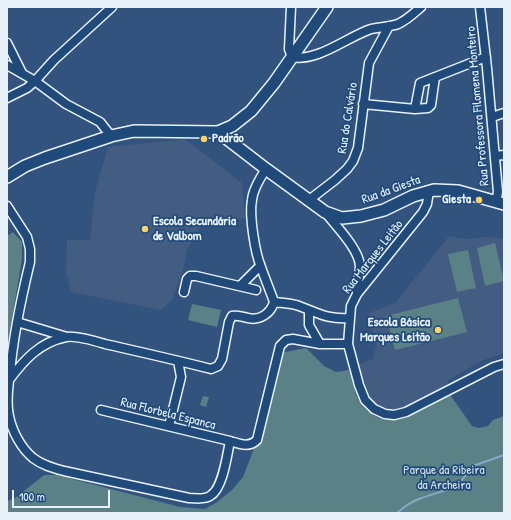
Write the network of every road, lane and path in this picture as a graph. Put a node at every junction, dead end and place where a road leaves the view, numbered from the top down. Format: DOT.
graph roads {
  1 [pos="112,7"];
  2 [pos="291,7"];
  3 [pos="327,7"];
  4 [pos="421,7"];
  5 [pos="480,7"];
  6 [pos="389,26"];
  7 [pos="7,43"];
  8 [pos="292,57"];
  9 [pos="486,57"];
  10 [pos="7,65"];
  11 [pos="22,74"];
  12 [pos="435,77"];
  13 [pos="35,82"];
  14 [pos="7,98"];
  15 [pos="363,104"];
  16 [pos="414,109"];
  17 [pos="504,113"];
  18 [pos="492,117"];
  19 [pos="218,132"];
  20 [pos="111,136"];
  21 [pos="504,155"];
  22 [pos="495,156"];
  23 [pos="266,169"];
  24 [pos="7,177"];
  25 [pos="429,191"];
  26 [pos="309,200"];
  27 [pos="500,203"];
  28 [pos="7,206"];
  29 [pos="325,212"];
  30 [pos="260,266"];
  31 [pos="240,286"];
  32 [pos="256,290"];
  33 [pos="184,292"];
  34 [pos="357,294"];
  35 [pos="274,302"];
  36 [pos="309,311"];
  37 [pos="350,318"];
  38 [pos="17,322"];
  39 [pos="67,337"];
  40 [pos="320,344"];
  41 [pos="348,344"];
  42 [pos="178,361"];
  43 [pos="504,364"];
  44 [pos="9,381"];
  45 [pos="101,410"];
  46 [pos="169,426"];
  47 [pos="230,442"];
  1 -- 13 [label="street"];
  2 -- 8 [label="street"];
  3 -- 8 [label="street"];
  4 -- 6 [label="street"];
  5 -- 9 [label="street, Rua Professora Filomena Monteiro"];
  6 -- 8 [label="street"];
  6 -- 15 [label="street, Rua do Calvário"];
  7 -- 11 [label="street"];
  8 -- 19 [label="street"];
  9 -- 12 [label="street"];
  9 -- 18 [label="street, Rua Professora Filomena Monteiro"];
  10 -- 11 [label="street"];
  11 -- 13 [label="street"];
  12 -- 16 [label="street"];
  12 -- 16 [label="street"];
  13 -- 14 [label="street"];
  13 -- 20 [label="street"];
  15 -- 16 [label="street"];
  15 -- 26 [label="street, Rua do Calvário"];
  17 -- 18 [label="street"];
  18 -- 22 [label="street, Rua Professora Filomena Monteiro"];
  19 -- 20 [label="street"];
  19 -- 23 [label="street, Rua da Giesta"];
  20 -- 24 [label="street"];
  21 -- 22 [label="street"];
  22 -- 27 [label="street, Rua Professora Filomena Monteiro"];
  23 -- 26 [label="street, Rua da Giesta"];
  23 -- 30 [label="street"];
  25 -- 27 [label="street, Rua da Giesta"];
  25 -- 29 [label="street, Rua da Giesta"];
  25 -- 34 [label="street, Rua Marques Leitão"];
  26 -- 29 [label="street, Rua da Giesta"];
  28 -- 38 [label="street"];
  29 -- 34 [label="street"];
  30 -- 31 [label="street"];
  30 -- 35 [label="street"];
  31 -- 32 [label="street"];
  31 -- 33 [label="street"];
  34 -- 37 [label="street, Rua Marques Leitão"];
  35 -- 36 [label="street"];
  35 -- 42 [label="street"];
  36 -- 37 [label="street"];
  36 -- 40 [label="street"];
  37 -- 41 [label="street, Rua Marques Leitão"];
  38 -- 39 [label="street"];
  38 -- 44 [label="street"];
  39 -- 42 [label="street"];
  39 -- 44 [label="street"];
  40 -- 41 [label="street"];
  40 -- 47 [label="street, Rua Florbela Espanca"];
  41 -- 43 [label="street, Rua Marques Leitão"];
  42 -- 46 [label="street"];
  44 -- 47 [label="street"];
  45 -- 46 [label="street, Rua Florbela Espanca"];
  46 -- 47 [label="street, Rua Florbela Espanca"];
}
